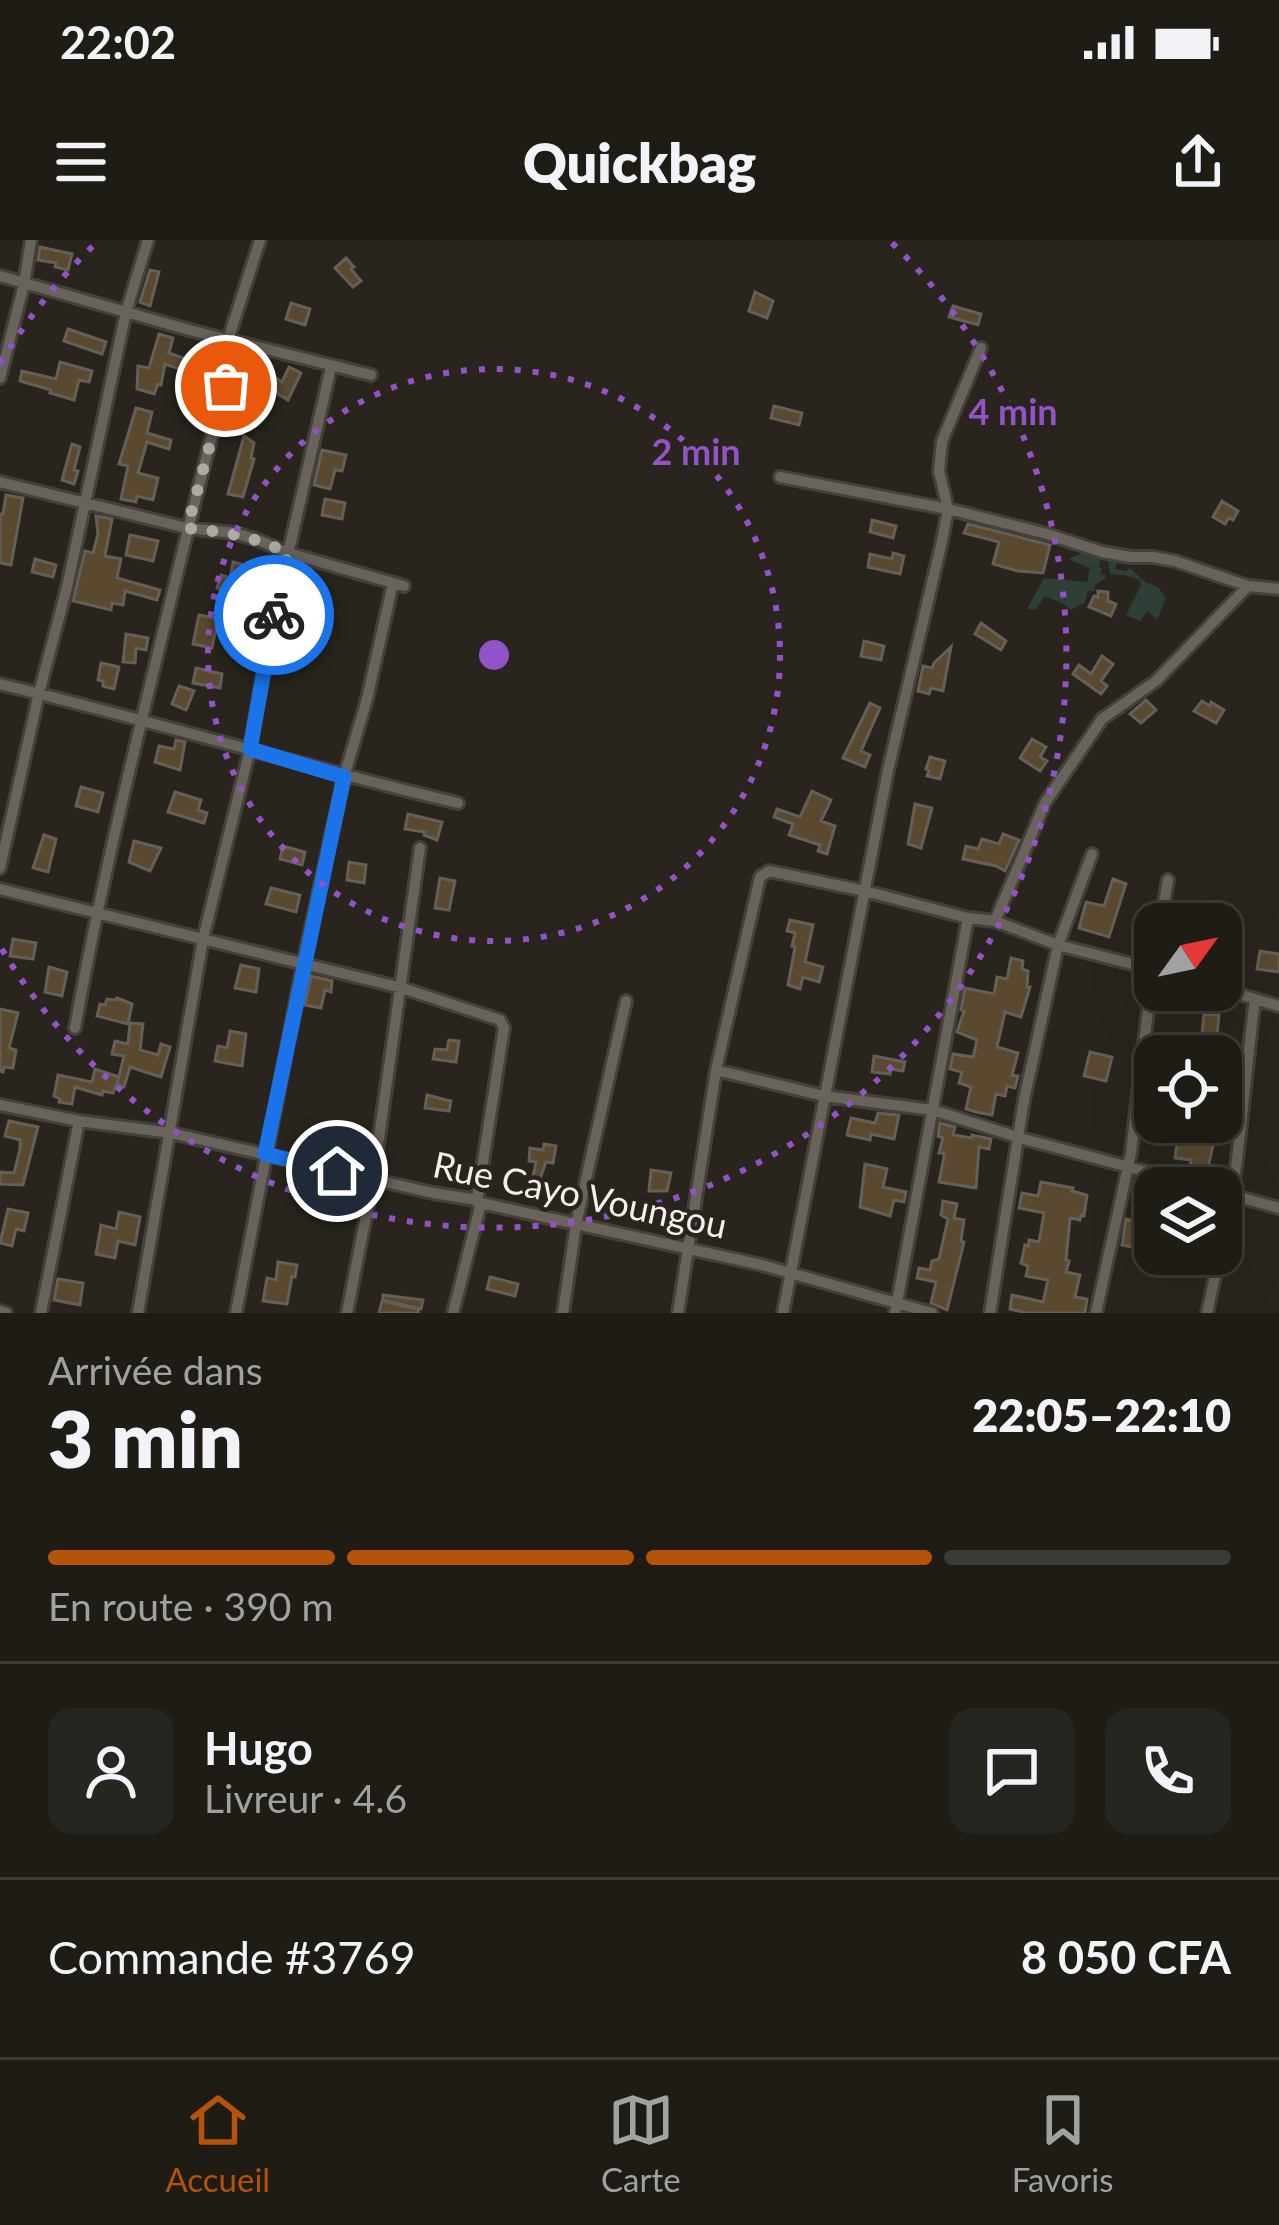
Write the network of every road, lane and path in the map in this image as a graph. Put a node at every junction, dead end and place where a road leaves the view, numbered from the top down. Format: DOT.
graph roads {
  1 [pos="31,240"];
  2 [pos="148,240"];
  3 [pos="260,240"];
  4 [pos="0,276"];
  5 [pos="24,284"];
  6 [pos="126,312"];
  7 [pos="233,341"];
  8 [pos="982,348"];
  9 [pos="331,367"];
  10 [pos="371,375"];
  11 [pos="0,378"];
  12 [pos="780,477"];
  13 [pos="0,482"];
  14 [pos="84,504"];
  15 [pos="948,509"];
  16 [pos="187,528"];
  17 [pos="288,553"];
  18 [pos="1248,586"];
  19 [pos="1279,589"];
  20 [pos="0,684"];
  21 [pos="39,693"];
  22 [pos="141,721"];
  23 [pos="250,749"];
  24 [pos="344,777"];
  25 [pos="458,803"];
  26 [pos="420,848"];
  27 [pos="1092,854"];
  28 [pos="0,868"];
  29 [pos="1168,880"];
  30 [pos="0,889"];
  31 [pos="865,891"];
  32 [pos="1164,903"];
  33 [pos="96,913"];
  34 [pos="968,918"];
  35 [pos="995,922"];
  36 [pos="203,939"];
  37 [pos="1058,944"];
  38 [pos="303,964"];
  39 [pos="1134,965"];
  40 [pos="402,988"];
  41 [pos="1242,995"];
  42 [pos="1255,999"];
  43 [pos="626,1001"];
  44 [pos="1279,1006"];
  45 [pos="1148,1011"];
  46 [pos="75,1028"];
  47 [pos="716,1070"];
  48 [pos="824,1096"];
  49 [pos="0,1105"];
  50 [pos="933,1110"];
  51 [pos="79,1121"];
  52 [pos="171,1133"];
  53 [pos="1017,1137"];
  54 [pos="265,1154"];
  55 [pos="1128,1166"];
  56 [pos="1231,1167"];
  57 [pos="1134,1168"];
  58 [pos="373,1180"];
  59 [pos="1242,1198"];
  60 [pos="479,1202"];
  61 [pos="1279,1208"];
  62 [pos="576,1224"];
  63 [pos="690,1250"];
  64 [pos="790,1273"];
  65 [pos="1216,1275"];
  66 [pos="896,1307"];
  67 [pos="40,1313"];
  68 [pos="138,1313"];
  69 [pos="236,1313"];
  70 [pos="347,1313"];
  71 [pos="453,1313"];
  72 [pos="563,1313"];
  73 [pos="678,1313"];
  74 [pos="783,1313"];
  75 [pos="932,1313"];
  76 [pos="989,1313"];
  77 [pos="1096,1313"];
  78 [pos="1207,1313"];
  1 -- 5 [label="street"];
  2 -- 6 [label="street"];
  3 -- 7 [label="street"];
  4 -- 5 [label="street"];
  5 -- 6 [label="street"];
  5 -- 11 [label="street"];
  6 -- 7 [label="street"];
  6 -- 14 [label="street"];
  7 -- 9 [label="street"];
  7 -- 16 [label="street"];
  8 -- 15 [label="street"];
  9 -- 10 [label="street"];
  9 -- 17 [label="street"];
  12 -- 15 [label="street"];
  13 -- 14 [label="street"];
  14 -- 16 [label="street"];
  14 -- 21 [label="street"];
  15 -- 18 [label="street"];
  15 -- 31 [label="street"];
  16 -- 17 [label="street"];
  16 -- 22 [label="street"];
  17 -- 23 [label="street"];
  17 -- 24 [label="street"];
  18 -- 19 [label="street"];
  18 -- 35 [label="street"];
  20 -- 21 [label="street"];
  21 -- 22 [label="street"];
  21 -- 28 [label="street"];
  22 -- 23 [label="street"];
  22 -- 33 [label="street"];
  23 -- 24 [label="street"];
  23 -- 36 [label="street"];
  24 -- 25 [label="street"];
  24 -- 38 [label="street"];
  26 -- 40 [label="street"];
  27 -- 37 [label="street"];
  29 -- 32 [label="street"];
  30 -- 33 [label="street"];
  31 -- 34 [label="street"];
  31 -- 47 [label="street"];
  31 -- 48 [label="street"];
  33 -- 36 [label="street"];
  33 -- 46 [label="street"];
  34 -- 35 [label="street"];
  34 -- 50 [label="street"];
  35 -- 37 [label="street"];
  36 -- 38 [label="street"];
  36 -- 52 [label="street"];
  37 -- 39 [label="street"];
  37 -- 53 [label="street"];
  38 -- 40 [label="street"];
  38 -- 54 [label="street"];
  40 -- 58 [label="street"];
  40 -- 60 [label="street"];
  41 -- 42 [label="street"];
  42 -- 44 [label="street"];
  42 -- 56 [label="street"];
  43 -- 62 [label="street"];
  45 -- 55 [label="street"];
  47 -- 48 [label="street"];
  47 -- 63 [label="street"];
  48 -- 50 [label="street"];
  48 -- 64 [label="street"];
  49 -- 51 [label="street, Rue Cayo Voungou"];
  50 -- 53 [label="street"];
  50 -- 66 [label="street"];
  51 -- 52 [label="street, Rue Cayo Voungou"];
  51 -- 67 [label="street"];
  52 -- 54 [label="street, Rue Cayo Voungou"];
  52 -- 68 [label="street"];
  53 -- 55 [label="street"];
  53 -- 76 [label="street"];
  54 -- 58 [label="street, Rue Cayo Voungou"];
  54 -- 69 [label="street"];
  55 -- 57 [label="street"];
  55 -- 77 [label="street"];
  58 -- 60 [label="street, Rue Cayo Voungou"];
  58 -- 70 [label="street"];
  59 -- 61 [label="street"];
  60 -- 62 [label="street, Rue Cayo Voungou"];
  60 -- 71 [label="street"];
  62 -- 63 [label="street, Rue Cayo Voungou"];
  62 -- 72 [label="street"];
  63 -- 64 [label="street, Rue Cayo Voungou"];
  63 -- 73 [label="street"];
  64 -- 66 [label="street, Rue Cayo Voungou"];
  64 -- 74 [label="street"];
  65 -- 78 [label="street"];
  66 -- 75 [label="street, Rue Cayo Voungou"];
}
